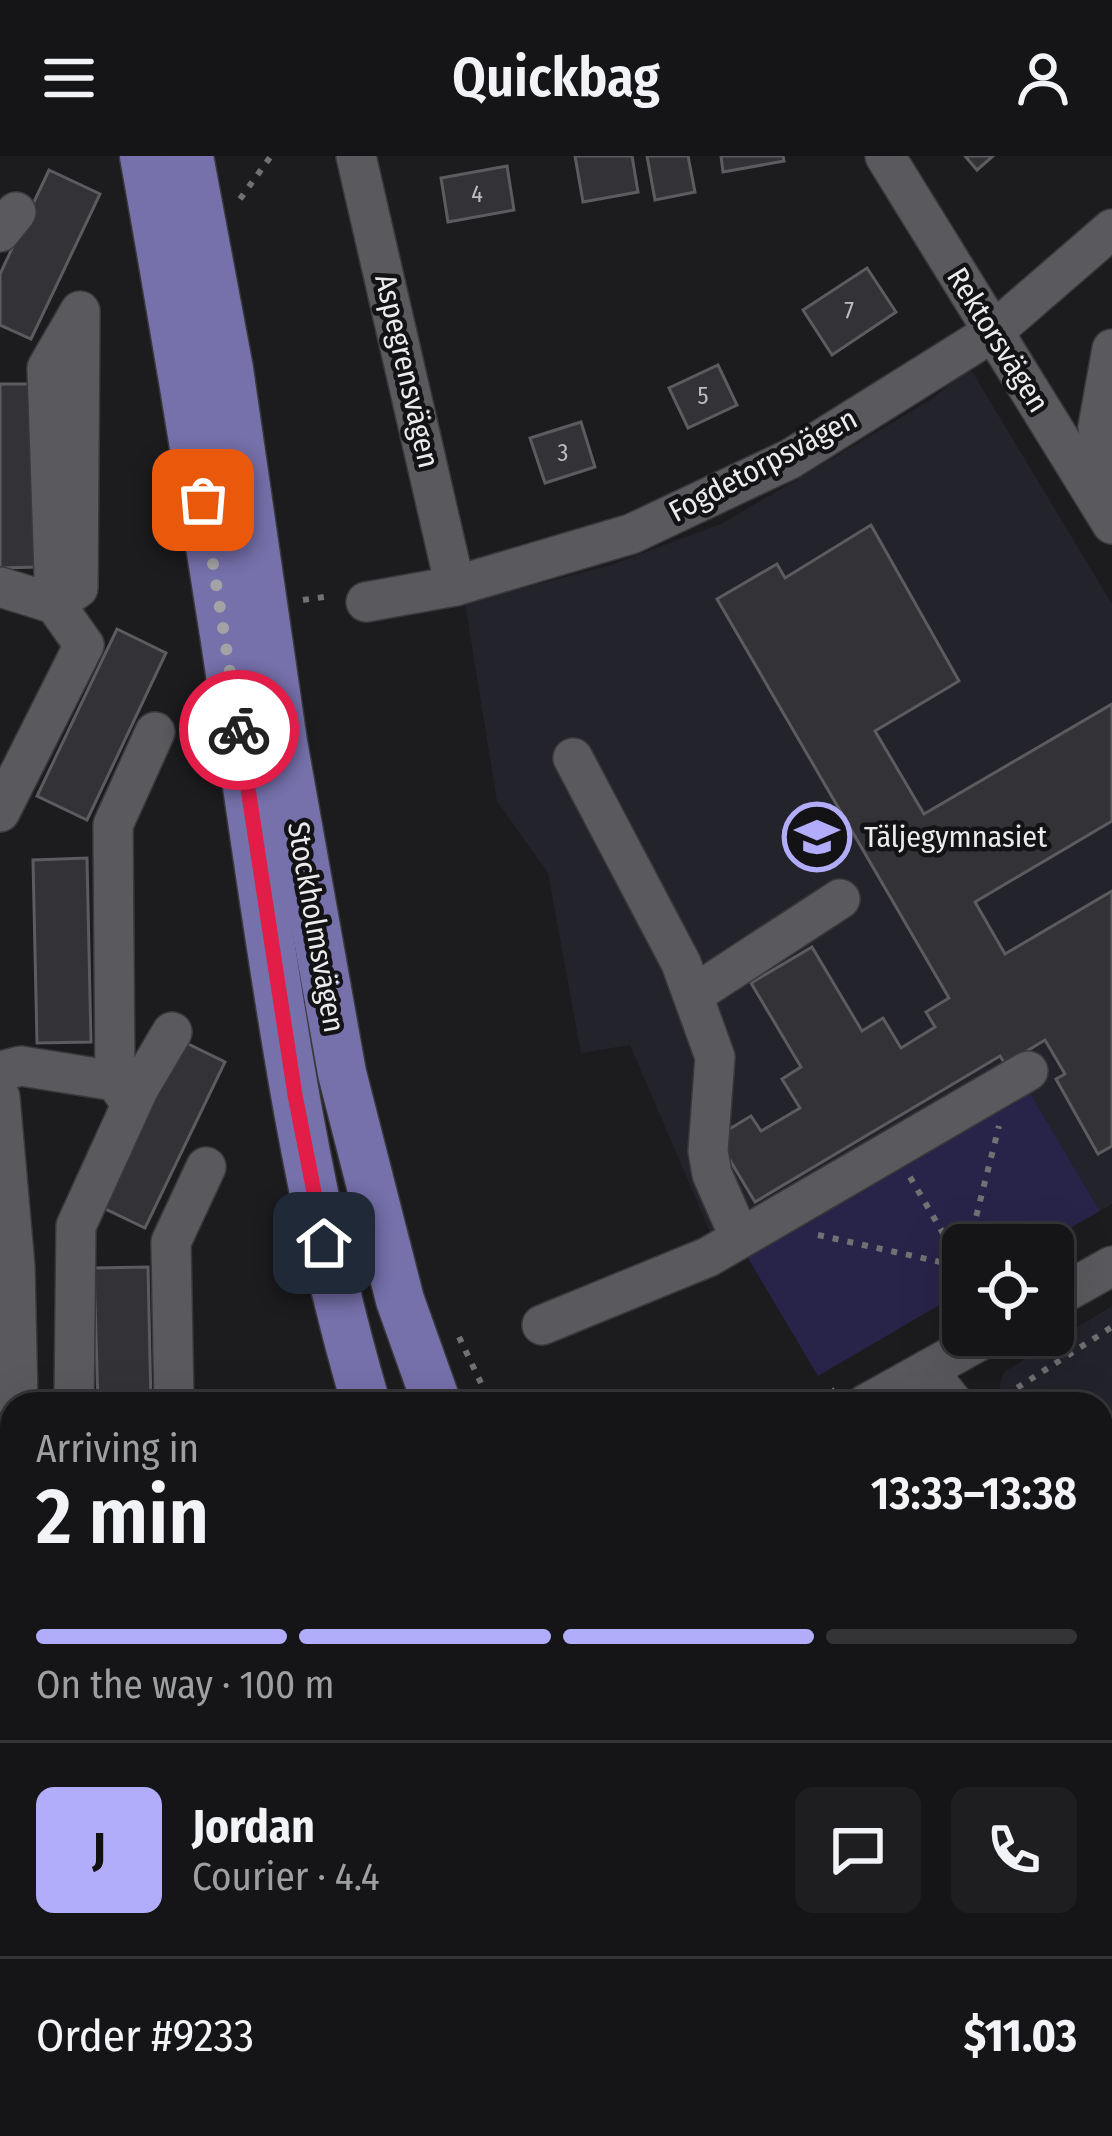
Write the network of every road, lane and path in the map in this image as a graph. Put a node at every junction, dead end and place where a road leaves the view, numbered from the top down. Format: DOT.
graph roads {
  1 [pos="144,156"];
  2 [pos="189,156"];
  3 [pos="271,156"];
  4 [pos="356,156"];
  5 [pos="885,156"];
  6 [pos="227,208"];
  7 [pos="1112,229"];
  8 [pos="993,332"];
  9 [pos="1112,349"];
  10 [pos="1112,524"];
  11 [pos="455,586"];
  12 [pos="0,587"];
  13 [pos="366,602"];
  14 [pos="55,604"];
  15 [pos="155,731"];
  16 [pos="573,758"];
  17 [pos="0,812"];
  18 [pos="840,899"];
  19 [pos="693,995"];
  20 [pos="172,1032"];
  21 [pos="0,1071"];
  22 [pos="1028,1071"];
  23 [pos="123,1092"];
  24 [pos="0,1097"];
  25 [pos="1003,1114"];
  26 [pos="206,1168"];
  27 [pos="909,1175"];
  28 [pos="974,1224"];
  29 [pos="942,1231"];
  30 [pos="803,1232"];
  31 [pos="740,1238"];
  32 [pos="942,1262"];
  33 [pos="1112,1266"];
  34 [pos="1074,1287"];
  35 [pos="542,1325"];
  36 [pos="1112,1328"];
  37 [pos="952,1356"];
  38 [pos="927,1370"];
  39 [pos="18,1392"];
  40 [pos="74,1392"];
  41 [pos="174,1392"];
  42 [pos="363,1392"];
  43 [pos="433,1392"];
  44 [pos="888,1392"];
  45 [pos="944,1392"];
  46 [pos="1011,1392"];
  1 -- 42 [label="main road, Stockholmsvägen"];
  2 -- 43 [label="main road, Stockholmsvägen"];
  3 -- 6 [label="path"];
  4 -- 11 [label="street, Aspegrensvägen"];
  5 -- 8 [label="street, Rektorsvägen"];
  7 -- 8 [label="street, Fogdetorpsvägen"];
  8 -- 10 [label="street, Rektorsvägen"];
  8 -- 11 [label="street, Fogdetorpsvägen"];
  9 -- 10 [label="street"];
  11 -- 13 [label="street, Fogdetorpsvägen"];
  12 -- 14 [label="street"];
  14 -- 14 [label="street"];
  14 -- 17 [label="street"];
  15 -- 23 [label="street"];
  16 -- 19 [label="street"];
  18 -- 19 [label="street"];
  19 -- 31 [label="street"];
  20 -- 23 [label="street"];
  21 -- 23 [label="street"];
  22 -- 31 [label="street"];
  23 -- 40 [label="street"];
  24 -- 39 [label="street"];
  25 -- 28 [label="path"];
  26 -- 41 [label="street"];
  27 -- 29 [label="path"];
  30 -- 32 [label="path"];
  31 -- 35 [label="street"];
  33 -- 34 [label="street"];
  36 -- 46 [label="path"];
  37 -- 38 [label="street"];
  38 -- 44 [label="street"];
  38 -- 45 [label="street"];
}
